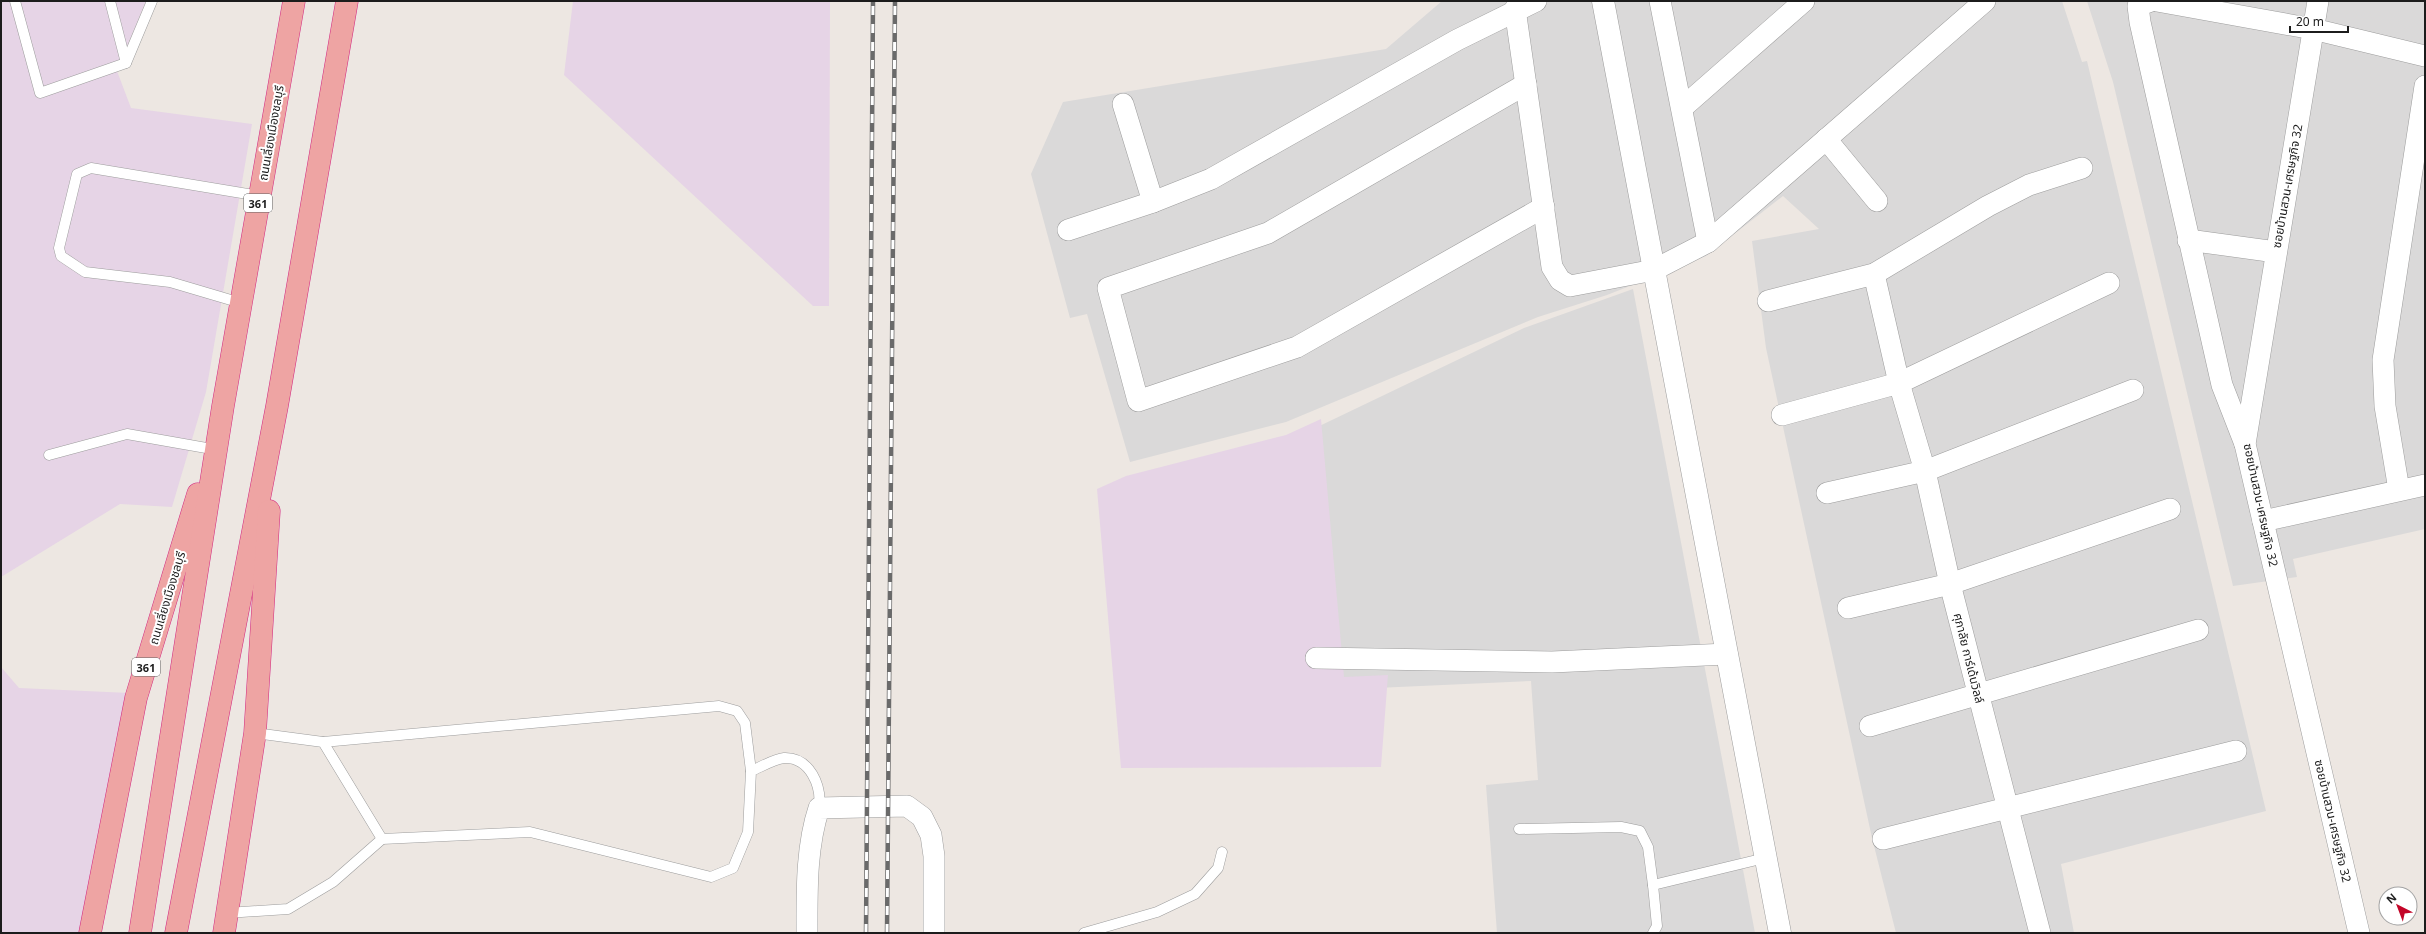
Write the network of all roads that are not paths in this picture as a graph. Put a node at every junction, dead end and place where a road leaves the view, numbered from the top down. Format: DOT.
graph roads {
  1 [pos="15,1"];
  2 [pos="110,1"];
  3 [pos="152,1"];
  4 [pos="294,1"];
  5 [pos="347,1"];
  6 [pos="1536,1"];
  7 [pos="1603,1"];
  8 [pos="1660,1"];
  9 [pos="1804,1"];
  10 [pos="1985,1"];
  11 [pos="2151,1"];
  12 [pos="2157,1"];
  13 [pos="2318,1"];
  14 [pos="2197,5"];
  15 [pos="1515,9"];
  16 [pos="2313,29"];
  17 [pos="2425,56"];
  18 [pos="126,63"];
  19 [pos="1526,84"];
  20 [pos="2425,86"];
  21 [pos="1123,104"];
  22 [pos="1682,108"];
  23 [pos="1826,139"];
  24 [pos="2082,168"];
  25 [pos="260,196"];
  26 [pos="1877,201"];
  27 [pos="1153,202"];
  28 [pos="1544,206"];
  29 [pos="1068,230"];
  30 [pos="2188,240"];
  31 [pos="1708,242"];
  32 [pos="2276,252"];
  33 [pos="1654,270"];
  34 [pos="1874,274"];
  35 [pos="2109,283"];
  36 [pos="1768,301"];
  37 [pos="241,303"];
  38 [pos="1899,384"];
  39 [pos="2133,390"];
  40 [pos="223,406"];
  41 [pos="277,406"];
  42 [pos="1782,415"];
  43 [pos="2245,444"];
  44 [pos="212,449"];
  45 [pos="49,455"];
  46 [pos="1925,471"];
  47 [pos="2425,485"];
  48 [pos="2399,490"];
  49 [pos="1827,493"];
  50 [pos="2170,509"];
  51 [pos="2263,521"];
  52 [pos="1950,584"];
  53 [pos="1848,608"];
  54 [pos="2198,630"];
  55 [pos="1727,654"];
  56 [pos="1316,658"];
  57 [pos="1978,694"];
  58 [pos="1870,726"];
  59 [pos="255,733"];
  60 [pos="324,742"];
  61 [pos="2236,750"];
  62 [pos="751,771"];
  63 [pos="819,808"];
  64 [pos="2008,810"];
  65 [pos="1519,829"];
  66 [pos="1883,839"];
  67 [pos="382,840"];
  68 [pos="1222,852"];
  69 [pos="1766,858"];
  70 [pos="1653,885"];
  71 [pos="226,923"];
  72 [pos="90,933"];
  73 [pos="140,933"];
  74 [pos="176,933"];
  75 [pos="807,933"];
  76 [pos="934,933"];
  77 [pos="1084,933"];
  78 [pos="1652,933"];
  79 [pos="1780,933"];
  80 [pos="2040,933"];
  81 [pos="2359,933"];
  1 -- 18 [label="lane"];
  2 -- 18 [label="lane"];
  3 -- 18 [label="lane"];
  4 -- 25 [label="highway, ถนนเลี่ยงเมืองชลบุรี / 361"];
  5 -- 41 [label="highway"];
  6 -- 15 [label="street"];
  7 -- 33 [label="street"];
  8 -- 22 [label="street"];
  9 -- 22 [label="street"];
  10 -- 23 [label="street"];
  11 -- 30 [label="street"];
  12 -- 14 [label="street"];
  13 -- 16 [label="street, ซอยบ้านสวน-เศรษฐกิจ 32"];
  14 -- 16 [label="street"];
  15 -- 19 [label="street"];
  15 -- 27 [label="street"];
  16 -- 17 [label="street"];
  16 -- 32 [label="street, ซอยบ้านสวน-เศรษฐกิจ 32"];
  19 -- 28 [label="street"];
  19 -- 28 [label="street"];
  20 -- 48 [label="street"];
  21 -- 27 [label="street"];
  22 -- 31 [label="street"];
  23 -- 26 [label="street"];
  23 -- 31 [label="street"];
  24 -- 34 [label="street"];
  25 -- 37 [label="highway, ถนนเลี่ยงเมืองชลบุรี / 361"];
  25 -- 37 [label="lane"];
  27 -- 29 [label="street"];
  28 -- 33 [label="street"];
  30 -- 32 [label="street"];
  30 -- 43 [label="street"];
  31 -- 33 [label="street"];
  32 -- 43 [label="street, ซอยบ้านสวน-เศรษฐกิจ 32"];
  33 -- 55 [label="street"];
  34 -- 36 [label="street"];
  34 -- 38 [label="street, ศุภาลัย การ์เด้นวิลล์"];
  35 -- 38 [label="street"];
  37 -- 40 [label="highway, ถนนเลี่ยงเมืองชลบุรี / 361"];
  38 -- 42 [label="street"];
  38 -- 46 [label="street, ศุภาลัย การ์เด้นวิลล์"];
  39 -- 46 [label="street"];
  40 -- 44 [label="highway, ถนนเลี่ยงเมืองชลบุรี / 361"];
  40 -- 73 [label="highway, ถนนเลี่ยงเมืองชลบุรี / 361"];
  41 -- 59 [label="highway"];
  41 -- 74 [label="highway"];
  43 -- 51 [label="street, ซอยบ้านสวน-เศรษฐกิจ 32"];
  44 -- 45 [label="lane"];
  44 -- 72 [label="highway, ถนนเลี่ยงเมืองชลบุรี / 361"];
  46 -- 49 [label="street"];
  46 -- 52 [label="street, ศุภาลัย การ์เด้นวิลล์"];
  47 -- 48 [label="street"];
  48 -- 51 [label="street"];
  50 -- 52 [label="street"];
  51 -- 81 [label="street, ซอยบ้านสวน-เศรษฐกิจ 32"];
  52 -- 53 [label="street"];
  52 -- 57 [label="street, ศุภาลัย การ์เด้นวิลล์"];
  54 -- 57 [label="street"];
  55 -- 56 [label="street"];
  55 -- 69 [label="street"];
  57 -- 58 [label="street"];
  57 -- 64 [label="street, ศุภาลัย การ์เด้นวิลล์"];
  59 -- 60 [label="lane"];
  59 -- 71 [label="highway"];
  60 -- 62 [label="lane"];
  60 -- 67 [label="lane"];
  61 -- 64 [label="street"];
  62 -- 63 [label="lane"];
  62 -- 67 [label="lane"];
  63 -- 75 [label="street"];
  63 -- 76 [label="street"];
  64 -- 66 [label="street"];
  64 -- 80 [label="street, ศุภาลัย การ์เด้นวิลล์"];
  65 -- 70 [label="lane"];
  67 -- 71 [label="lane"];
  68 -- 77 [label="lane"];
  69 -- 70 [label="lane"];
  69 -- 79 [label="street"];
  70 -- 78 [label="lane"];
}
